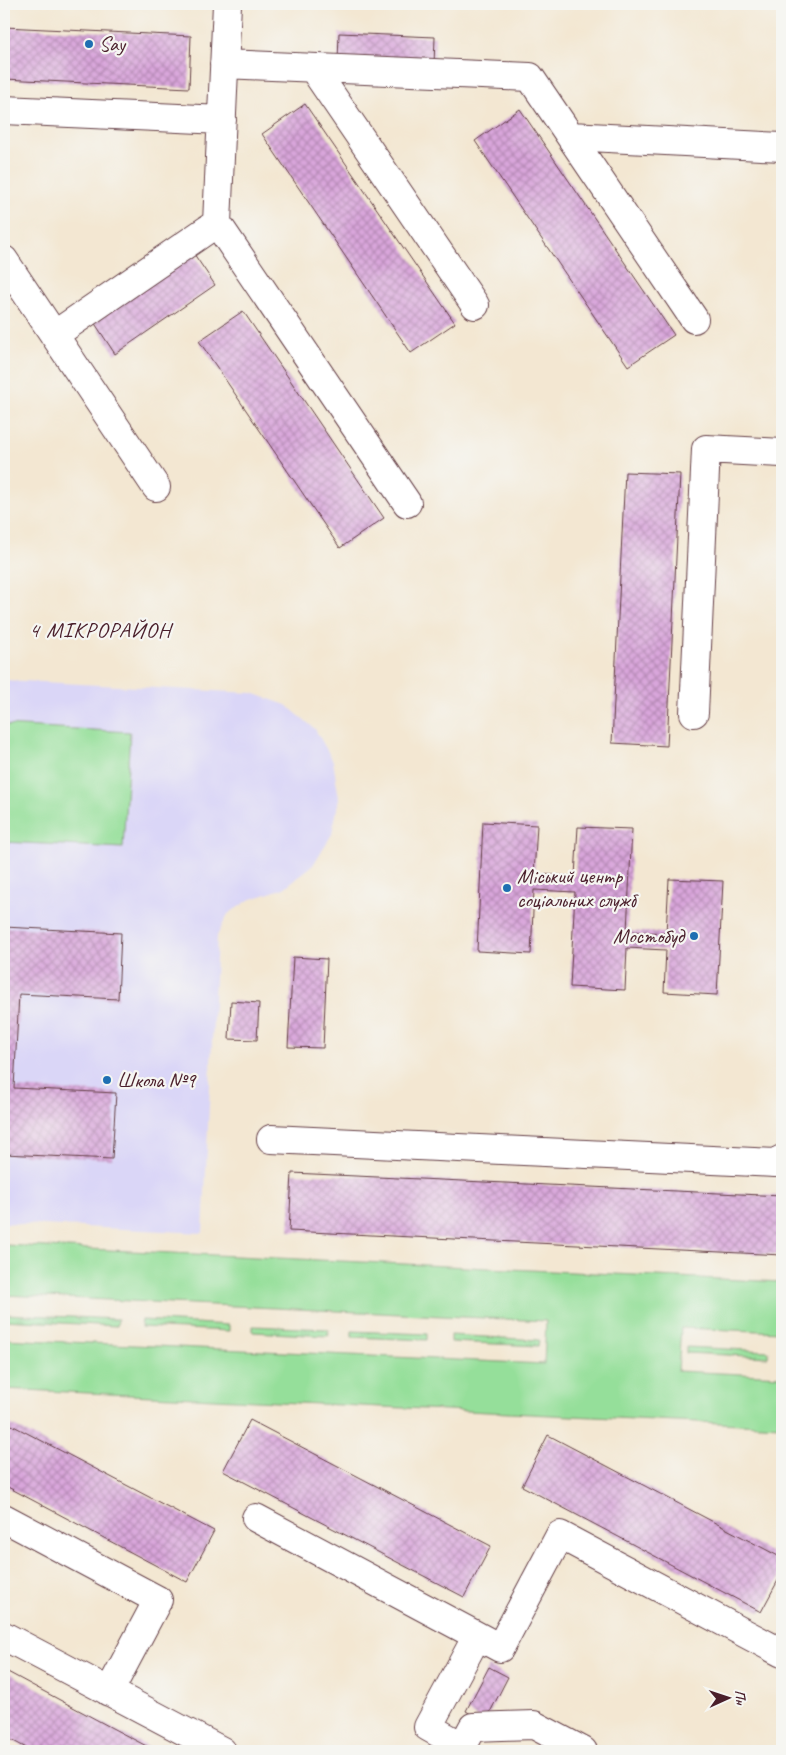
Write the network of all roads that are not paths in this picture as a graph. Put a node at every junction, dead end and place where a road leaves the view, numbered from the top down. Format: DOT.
graph roads {
  1 [pos="227,4"];
  2 [pos="224,64"];
  3 [pos="313,68"];
  4 [pos="4,110"];
  5 [pos="222,120"];
  6 [pos="570,136"];
  7 [pos="782,147"];
  8 [pos="217,223"];
  9 [pos="4,260"];
  10 [pos="475,305"];
  11 [pos="694,319"];
  12 [pos="54,335"];
  13 [pos="782,453"];
  14 [pos="156,487"];
  15 [pos="407,503"];
  16 [pos="694,713"];
  17 [pos="271,1139"];
  18 [pos="782,1159"];
  19 [pos="4,1518"];
  20 [pos="256,1518"];
  21 [pos="4,1636"];
  22 [pos="477,1636"];
  23 [pos="782,1653"];
  24 [pos="109,1692"];
  25 [pos="461,1749"];
  26 [pos="222,1751"];
  27 [pos="583,1751"];
  1 -- 2 [label="lane"];
  2 -- 3 [label="lane"];
  2 -- 5 [label="lane"];
  3 -- 6 [label="lane"];
  3 -- 10 [label="lane"];
  4 -- 5 [label="lane"];
  5 -- 8 [label="lane"];
  6 -- 7 [label="lane"];
  6 -- 11 [label="lane"];
  8 -- 12 [label="lane"];
  8 -- 15 [label="lane"];
  9 -- 12 [label="lane"];
  12 -- 14 [label="lane"];
  13 -- 16 [label="lane"];
  17 -- 18 [label="lane"];
  19 -- 24 [label="lane"];
  20 -- 22 [label="lane"];
  21 -- 24 [label="lane"];
  22 -- 23 [label="lane"];
  22 -- 25 [label="lane"];
  24 -- 26 [label="lane"];
  25 -- 27 [label="lane"];
}
